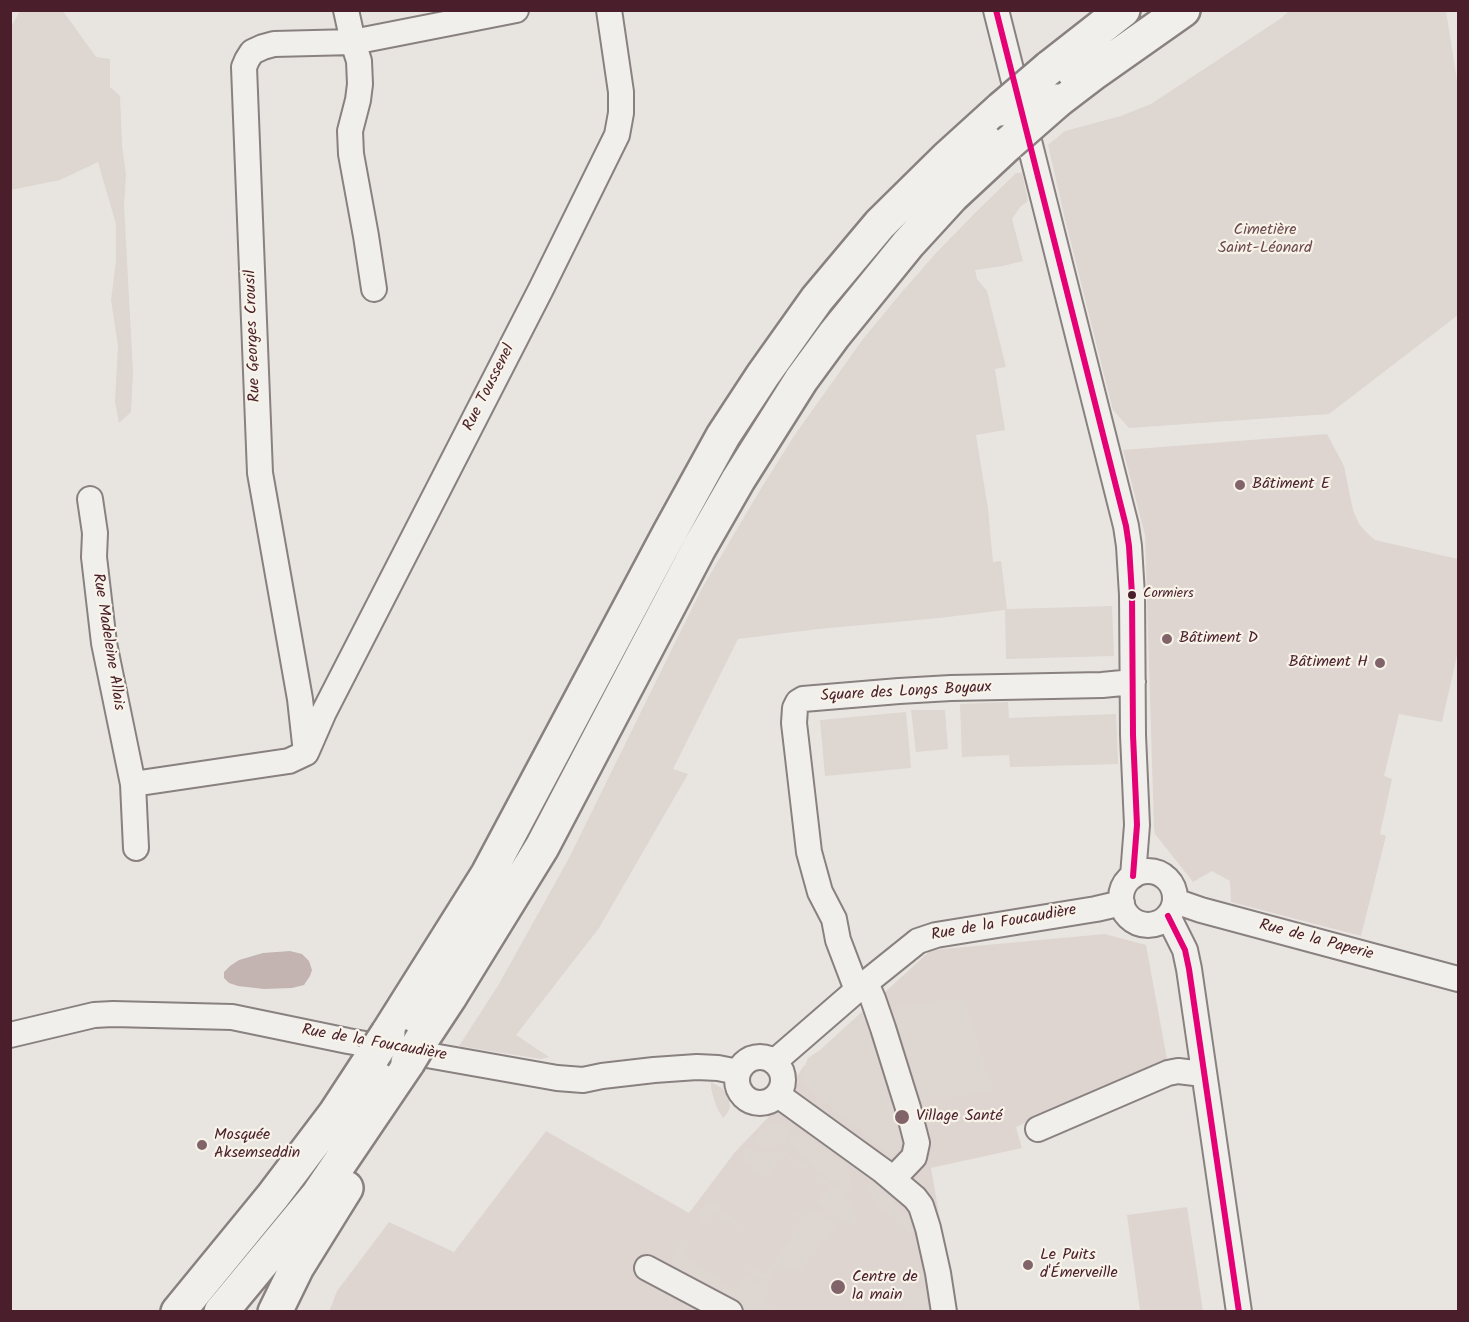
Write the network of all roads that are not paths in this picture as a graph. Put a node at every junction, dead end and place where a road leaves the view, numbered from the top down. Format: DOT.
graph roads {
  1 [pos="346,10"];
  2 [pos="516,10"];
  3 [pos="609,10"];
  4 [pos="996,10"];
  5 [pos="1123,10"];
  6 [pos="1183,10"];
  7 [pos="353,42"];
  8 [pos="374,289"];
  9 [pos="90,499"];
  10 [pos="1133,682"];
  11 [pos="306,753"];
  12 [pos="133,784"];
  13 [pos="136,848"];
  14 [pos="1143,873"];
  15 [pos="1122,903"];
  16 [pos="1164,914"];
  17 [pos="1458,979"];
  18 [pos="861,986"];
  19 [pos="10,1035"];
  20 [pos="425,1053"];
  21 [pos="774,1062"];
  22 [pos="738,1072"];
  23 [pos="1203,1074"];
  24 [pos="778,1095"];
  25 [pos="1038,1129"];
  26 [pos="893,1179"];
  27 [pos="273,1196"];
  28 [pos="647,1268"];
  29 [pos="159,1311"];
  30 [pos="178,1311"];
  31 [pos="221,1311"];
  32 [pos="275,1311"];
  33 [pos="730,1311"];
  34 [pos="944,1311"];
  35 [pos="1239,1311"];
  1 -- 7 [label="street"];
  2 -- 7 [label="street, Rue Georges Crousil"];
  3 -- 11 [label="street, Rue Toussenel"];
  4 -- 10 [label="street"];
  5 -- 27 [label="highway, bridge"];
  6 -- 20 [label="highway, bridge"];
  7 -- 8 [label="street"];
  7 -- 11 [label="street, Rue Georges Crousil"];
  9 -- 12 [label="street, Rue Madeleine Allais"];
  10 -- 14 [label="street"];
  10 -- 18 [label="street, Square des Longs Boyaux"];
  11 -- 12 [label="street"];
  12 -- 13 [label="street, Rue Madeleine Allais"];
  14 -- 15 [label="street"];
  14 -- 16 [label="street"];
  15 -- 16 [label="street"];
  15 -- 18 [label="street, Rue de la Foucaudière"];
  16 -- 17 [label="street, Rue de la Paperie"];
  16 -- 23 [label="street"];
  18 -- 21 [label="street, Rue de la Foucaudière"];
  18 -- 26 [label="street"];
  19 -- 22 [label="street, Rue de la Foucaudière"];
  20 -- 31 [label="highway"];
  20 -- 32 [label="highway"];
  21 -- 22 [label="street"];
  21 -- 24 [label="street"];
  22 -- 24 [label="street"];
  23 -- 25 [label="street"];
  23 -- 35 [label="street"];
  24 -- 26 [label="street"];
  26 -- 34 [label="street"];
  27 -- 29 [label="highway"];
  27 -- 30 [label="highway"];
  28 -- 33 [label="street"];
}
